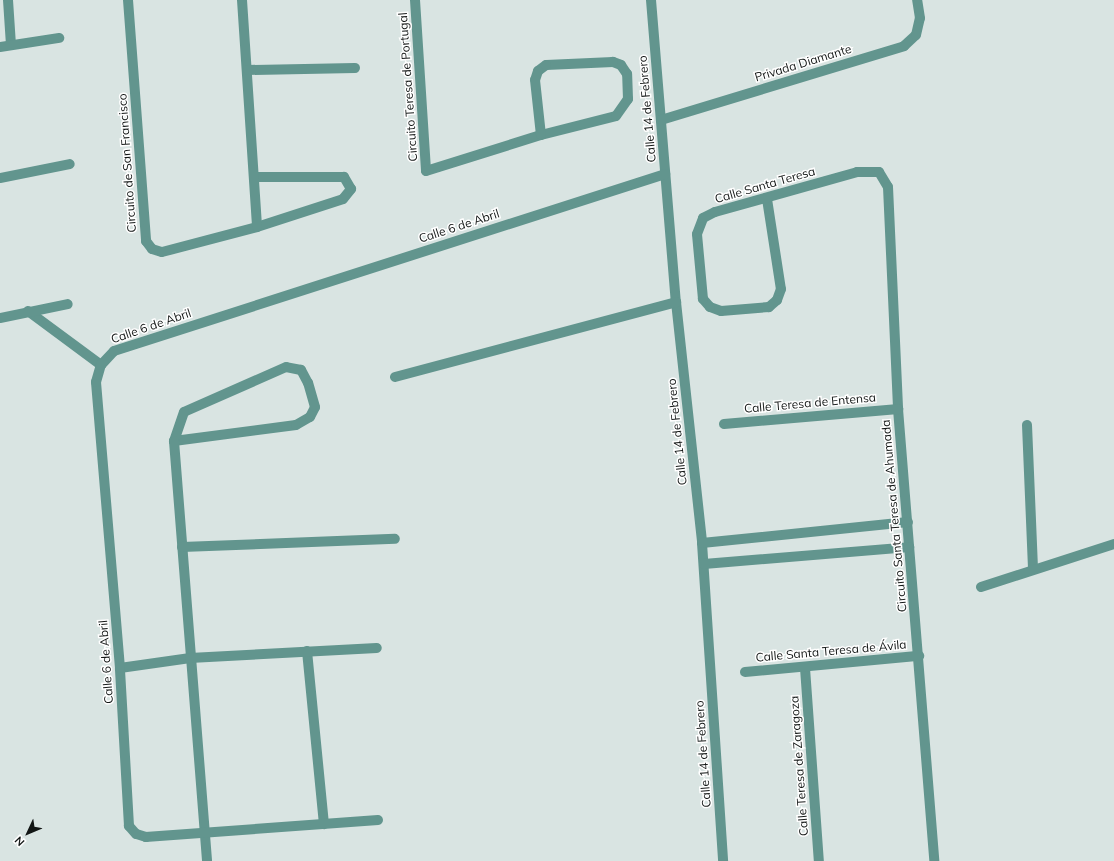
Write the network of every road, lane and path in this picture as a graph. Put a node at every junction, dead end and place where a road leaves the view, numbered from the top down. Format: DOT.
graph roads {
  1 [pos="8,0"];
  2 [pos="128,0"];
  3 [pos="242,0"];
  4 [pos="415,0"];
  5 [pos="651,0"];
  6 [pos="917,0"];
  7 [pos="59,38"];
  8 [pos="11,45"];
  9 [pos="0,47"];
  10 [pos="355,68"];
  11 [pos="248,70"];
  12 [pos="660,120"];
  13 [pos="541,135"];
  14 [pos="70,164"];
  15 [pos="879,172"];
  16 [pos="665,174"];
  17 [pos="0,178"];
  18 [pos="256,178"];
  19 [pos="767,199"];
  20 [pos="257,228"];
  21 [pos="676,302"];
  22 [pos="68,304"];
  23 [pos="28,311"];
  24 [pos="0,318"];
  25 [pos="101,365"];
  26 [pos="395,376"];
  27 [pos="898,409"];
  28 [pos="724,424"];
  29 [pos="1027,425"];
  30 [pos="174,441"];
  31 [pos="908,522"];
  32 [pos="395,539"];
  33 [pos="702,543"];
  34 [pos="1114,544"];
  35 [pos="182,547"];
  36 [pos="909,547"];
  37 [pos="704,564"];
  38 [pos="1033,569"];
  39 [pos="981,587"];
  40 [pos="377,648"];
  41 [pos="307,651"];
  42 [pos="919,656"];
  43 [pos="190,658"];
  44 [pos="120,668"];
  45 [pos="805,668"];
  46 [pos="745,672"];
  47 [pos="378,820"];
  48 [pos="324,824"];
  49 [pos="205,832"];
  50 [pos="207,861"];
  51 [pos="723,861"];
  52 [pos="818,861"];
  53 [pos="934,861"];
  1 -- 8 [label="street"];
  2 -- 20 [label="street, Circuito de San Francisco"];
  3 -- 11 [label="street"];
  4 -- 13 [label="street, Circuito Teresa de Portugal"];
  5 -- 12 [label="street, Calle 14 de Febrero"];
  6 -- 12 [label="street, Privada Diamante"];
  7 -- 8 [label="street"];
  8 -- 9 [label="street"];
  10 -- 11 [label="street"];
  11 -- 18 [label="street"];
  12 -- 16 [label="street, Calle 14 de Febrero"];
  13 -- 13 [label="street, Circuito Teresa de Portugal"];
  14 -- 17 [label="street"];
  15 -- 19 [label="street, Calle Santa Teresa"];
  15 -- 27 [label="street, Circuito Santa Teresa de Ahumada"];
  16 -- 21 [label="street, Calle 14 de Febrero"];
  16 -- 25 [label="street, Calle 6 de Abril"];
  18 -- 20 [label="street"];
  18 -- 20 [label="street, Circuito de San Francisco"];
  19 -- 19 [label="street, Calle Santa Teresa"];
  21 -- 26 [label="street"];
  21 -- 33 [label="street, Calle 14 de Febrero"];
  22 -- 23 [label="street"];
  23 -- 24 [label="street"];
  23 -- 25 [label="street"];
  25 -- 44 [label="street, Calle 6 de Abril"];
  27 -- 28 [label="street, Calle Teresa de Entensa"];
  27 -- 31 [label="street, Circuito Santa Teresa de Ahumada"];
  29 -- 38 [label="street"];
  30 -- 30 [label="street"];
  30 -- 35 [label="street"];
  31 -- 33 [label="street"];
  31 -- 36 [label="street, Circuito Santa Teresa de Ahumada"];
  32 -- 35 [label="street"];
  33 -- 37 [label="street, Calle 14 de Febrero"];
  34 -- 38 [label="street"];
  35 -- 43 [label="street"];
  36 -- 37 [label="street"];
  36 -- 42 [label="street, Circuito Santa Teresa de Ahumada"];
  37 -- 51 [label="street, Calle 14 de Febrero"];
  38 -- 39 [label="street"];
  40 -- 41 [label="street"];
  41 -- 43 [label="street"];
  41 -- 48 [label="street"];
  42 -- 45 [label="street, Calle Santa Teresa de Ávila"];
  42 -- 53 [label="street, Circuito Santa Teresa de Ahumada"];
  43 -- 44 [label="street"];
  43 -- 49 [label="street"];
  44 -- 49 [label="street, Calle 6 de Abril"];
  45 -- 46 [label="street, Calle Santa Teresa de Ávila"];
  45 -- 52 [label="street, Calle Teresa de Zaragoza"];
  47 -- 48 [label="street"];
  48 -- 49 [label="street"];
  49 -- 50 [label="street"];
}
